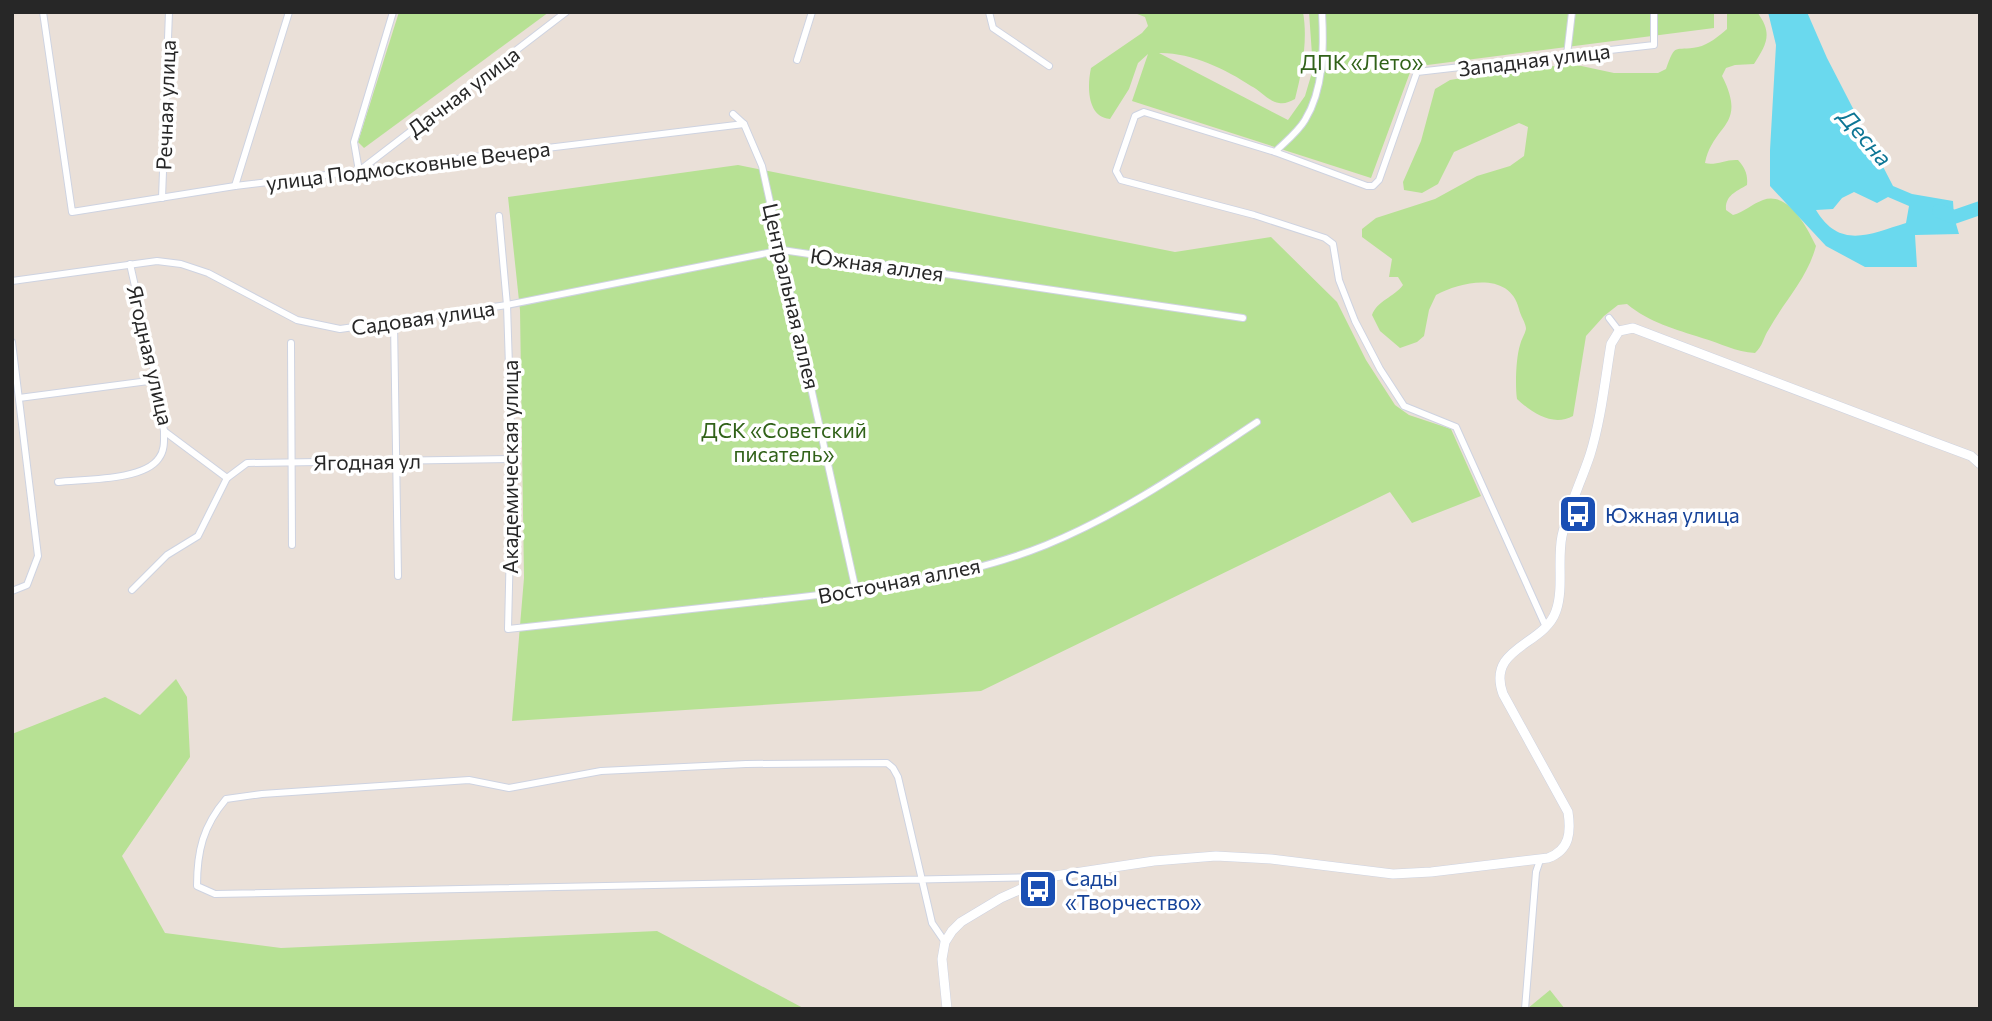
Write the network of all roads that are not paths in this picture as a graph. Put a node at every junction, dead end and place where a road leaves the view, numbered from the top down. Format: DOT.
graph roads {
  1 [pos="43,12"];
  2 [pos="169,12"];
  3 [pos="289,12"];
  4 [pos="393,12"];
  5 [pos="566,12"];
  6 [pos="811,12"];
  7 [pos="989,12"];
  8 [pos="1322,12"];
  9 [pos="1572,12"];
  10 [pos="1654,12"];
  11 [pos="1567,55"];
  12 [pos="797,60"];
  13 [pos="1049,66"];
  14 [pos="733,114"];
  15 [pos="744,124"];
  16 [pos="1275,152"];
  17 [pos="359,171"];
  18 [pos="235,186"];
  19 [pos="162,198"];
  20 [pos="499,216"];
  21 [pos="782,250"];
  22 [pos="130,264"];
  23 [pos="12,281"];
  24 [pos="510,304"];
  25 [pos="1609,317"];
  26 [pos="1243,318"];
  27 [pos="394,321"];
  28 [pos="1619,331"];
  29 [pos="12,342"];
  30 [pos="291,343"];
  31 [pos="156,380"];
  32 [pos="19,398"];
  33 [pos="1256,422"];
  34 [pos="164,431"];
  35 [pos="512,459"];
  36 [pos="396,461"];
  37 [pos="292,462"];
  38 [pos="1980,464"];
  39 [pos="227,478"];
  40 [pos="58,482"];
  41 [pos="292,545"];
  42 [pos="398,576"];
  43 [pos="132,590"];
  44 [pos="856,591"];
  45 [pos="12,592"];
  46 [pos="1546,627"];
  47 [pos="508,629"];
  48 [pos="1540,860"];
  49 [pos="1048,877"];
  50 [pos="922,880"];
  51 [pos="945,942"];
  52 [pos="948,1008"];
  53 [pos="1525,1009"];
  1 -- 19 [label="street, улица Подмосковные Вечера"];
  2 -- 19 [label="street, Речная улица"];
  3 -- 18 [label="street"];
  4 -- 17 [label="street"];
  5 -- 17 [label="street, Дачная улица"];
  6 -- 12 [label="street"];
  7 -- 13 [label="street"];
  8 -- 16 [label="street"];
  9 -- 11 [label="street"];
  10 -- 11 [label="street, Западная улица"];
  11 -- 16 [label="street, Западная улица"];
  14 -- 15 [label="street"];
  15 -- 17 [label="street, улица Подмосковные Вечера"];
  15 -- 21 [label="street, Центральная аллея"];
  16 -- 46 [label="street"];
  17 -- 18 [label="street, улица Подмосковные Вечера"];
  18 -- 19 [label="street, улица Подмосковные Вечера"];
  20 -- 24 [label="street, Академическая улица"];
  21 -- 24 [label="street, Южная аллея"];
  21 -- 26 [label="street, Южная аллея"];
  21 -- 44 [label="street, Центральная аллея"];
  22 -- 23 [label="street, Садовая улица"];
  22 -- 27 [label="street, Садовая улица"];
  22 -- 31 [label="street, Ягодная улица"];
  24 -- 27 [label="street, Садовая улица"];
  24 -- 35 [label="street, Академическая улица"];
  25 -- 28 [label="street"];
  27 -- 36 [label="street"];
  28 -- 38 [label="street"];
  28 -- 46 [label="street"];
  29 -- 32 [label="street"];
  30 -- 37 [label="street"];
  31 -- 32 [label="street"];
  31 -- 34 [label="street, Ягодная улица"];
  32 -- 45 [label="street"];
  33 -- 44 [label="street, Восточная аллея"];
  34 -- 39 [label="street, Ягодная улица"];
  34 -- 40 [label="street"];
  35 -- 36 [label="street, Ягодная ул"];
  35 -- 47 [label="street, Академическая улица"];
  36 -- 37 [label="street, Ягодная ул"];
  36 -- 42 [label="street"];
  37 -- 39 [label="street, Ягодная ул"];
  37 -- 41 [label="street"];
  39 -- 43 [label="street"];
  44 -- 47 [label="street, Восточная аллея"];
  46 -- 48 [label="street"];
  48 -- 49 [label="street"];
  48 -- 53 [label="street"];
  49 -- 50 [label="street"];
  49 -- 51 [label="street"];
  50 -- 50 [label="street"];
  50 -- 51 [label="street"];
  51 -- 52 [label="street"];
}
